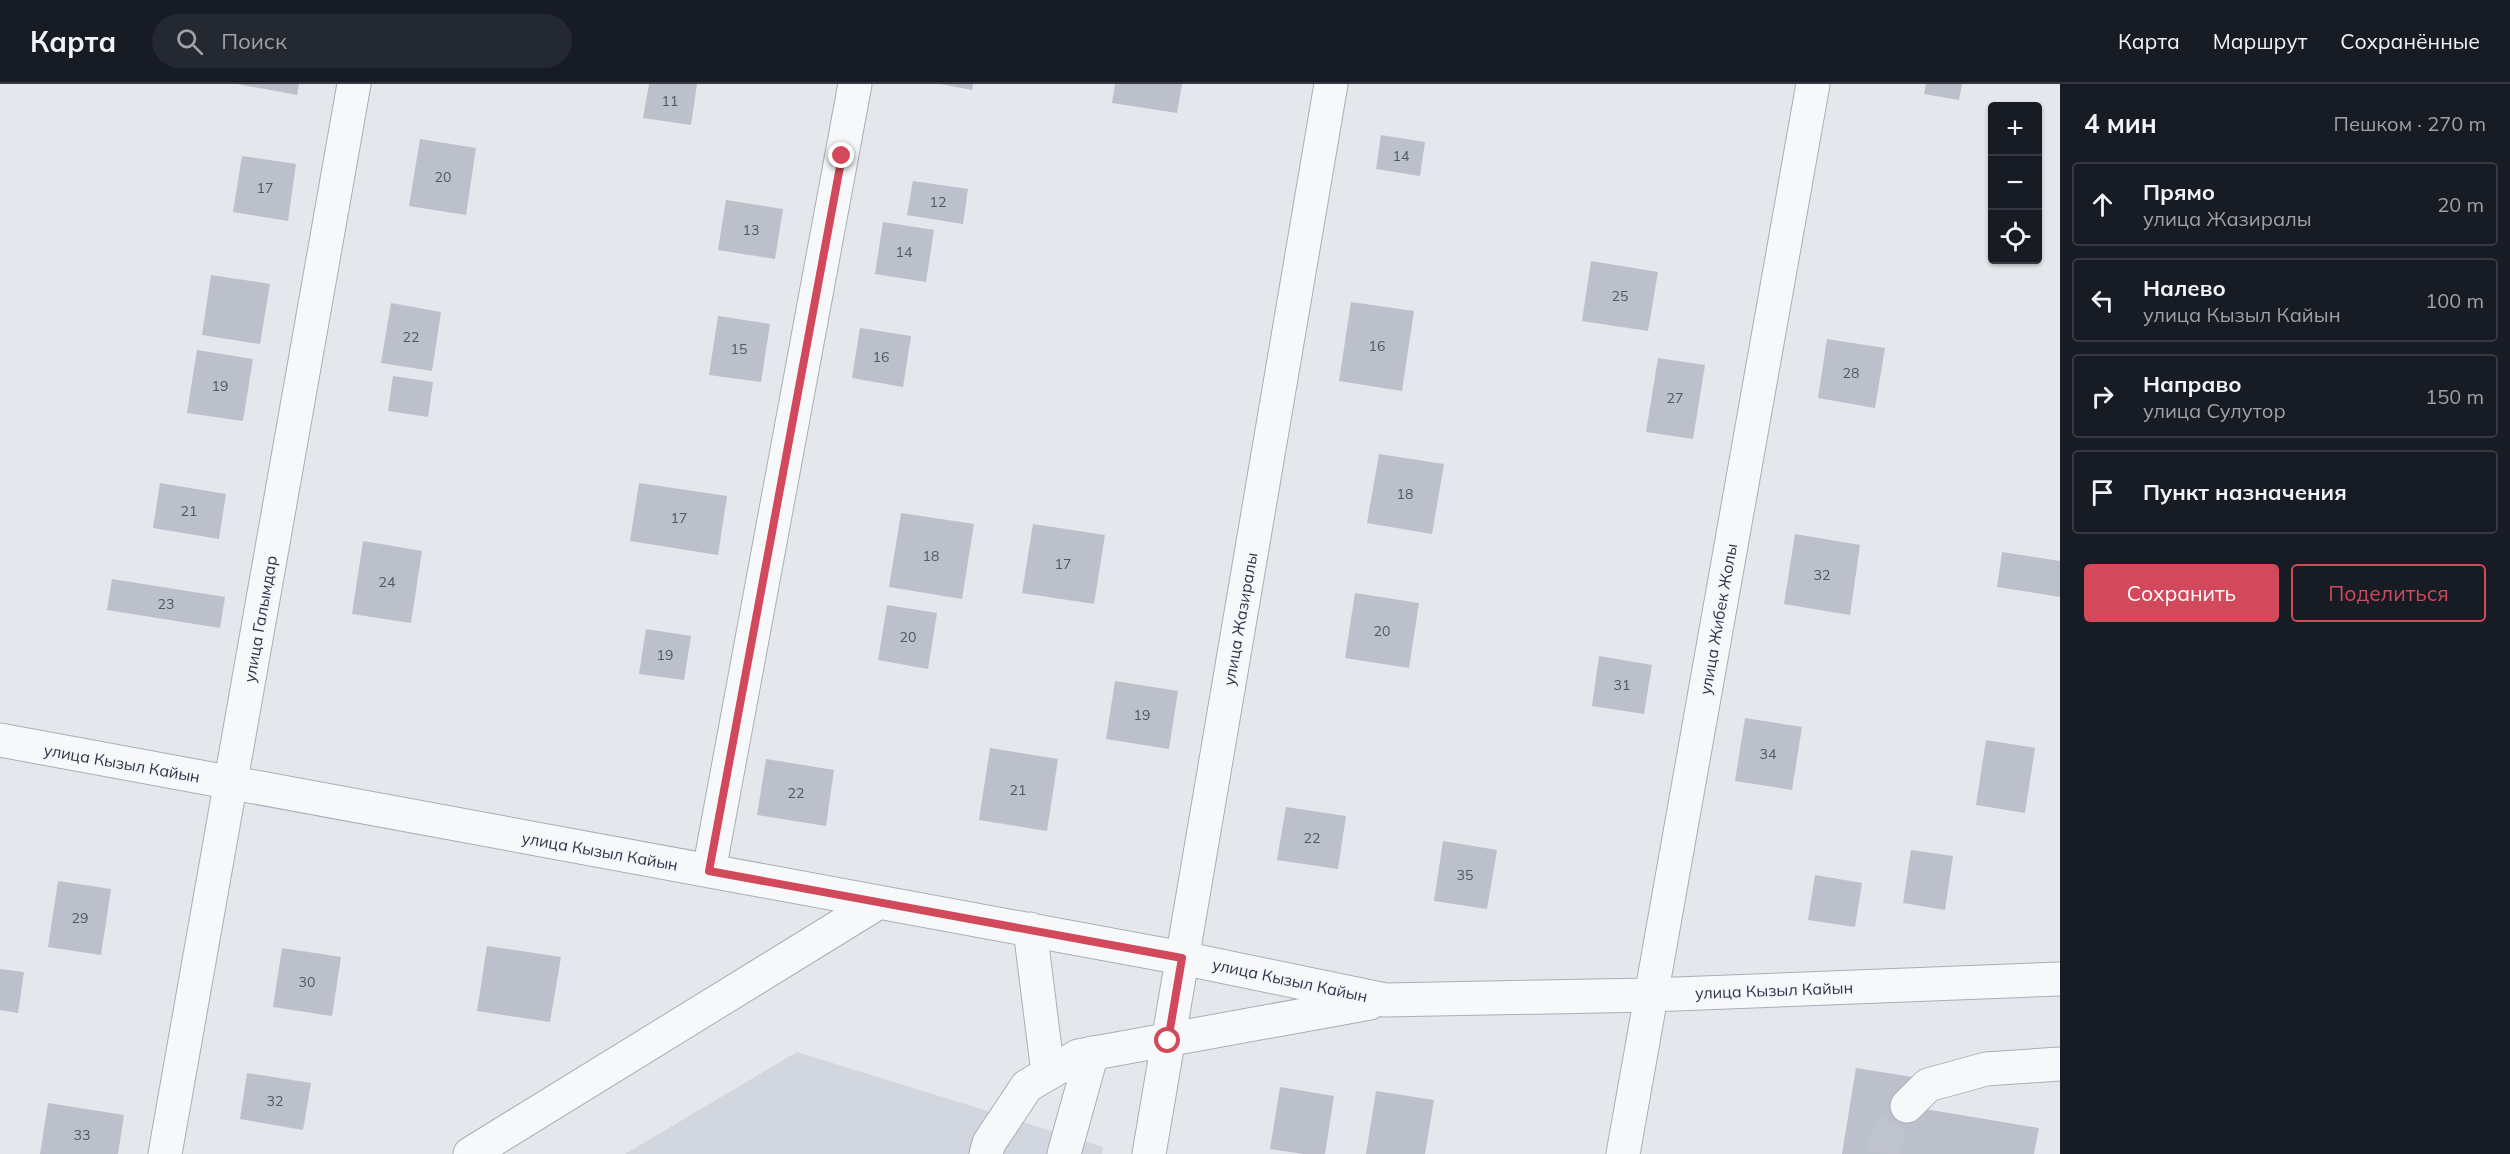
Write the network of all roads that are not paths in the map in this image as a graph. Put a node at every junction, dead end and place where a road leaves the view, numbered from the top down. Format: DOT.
graph roads {
  1 [pos="354,84"];
  2 [pos="855,84"];
  3 [pos="1331,84"];
  4 [pos="1814,84"];
  5 [pos="0,740"];
  6 [pos="231,783"];
  7 [pos="709,871"];
  8 [pos="879,902"];
  9 [pos="1030,930"];
  10 [pos="1182,958"];
  11 [pos="2060,979"];
  12 [pos="1650,995"];
  13 [pos="1385,1000"];
  14 [pos="1168,1041"];
  15 [pos="1092,1053"];
  16 [pos="2060,1064"];
  17 [pos="1048,1073"];
  18 [pos="1907,1106"];
  19 [pos="165,1154"];
  20 [pos="470,1154"];
  21 [pos="986,1154"];
  22 [pos="1064,1154"];
  23 [pos="1149,1154"];
  24 [pos="1623,1154"];
  1 -- 6 [label="street, улица Галымдар"];
  2 -- 7 [label="street"];
  3 -- 10 [label="street, улица Жазиралы"];
  4 -- 12 [label="street, улица Жибек Жолы"];
  5 -- 6 [label="street, улица Кызыл Кайын"];
  6 -- 7 [label="street, улица Кызыл Кайын"];
  6 -- 19 [label="street, улица Галымдар"];
  7 -- 8 [label="street, улица Кызыл Кайын"];
  8 -- 9 [label="street, улица Кызыл Кайын"];
  8 -- 20 [label="street"];
  9 -- 10 [label="street, улица Кызыл Кайын"];
  9 -- 17 [label="street"];
  10 -- 13 [label="street, улица Кызыл Кайын"];
  10 -- 14 [label="street, улица Жазиралы"];
  11 -- 12 [label="street, улица Кызыл Кайын"];
  12 -- 13 [label="street, улица Кызыл Кайын"];
  12 -- 24 [label="street, улица Жибек Жолы"];
  13 -- 14 [label="street"];
  14 -- 15 [label="street"];
  14 -- 23 [label="street, улица Жазиралы"];
  15 -- 17 [label="street"];
  15 -- 22 [label="street"];
  16 -- 18 [label="street"];
  17 -- 21 [label="street"];
}
